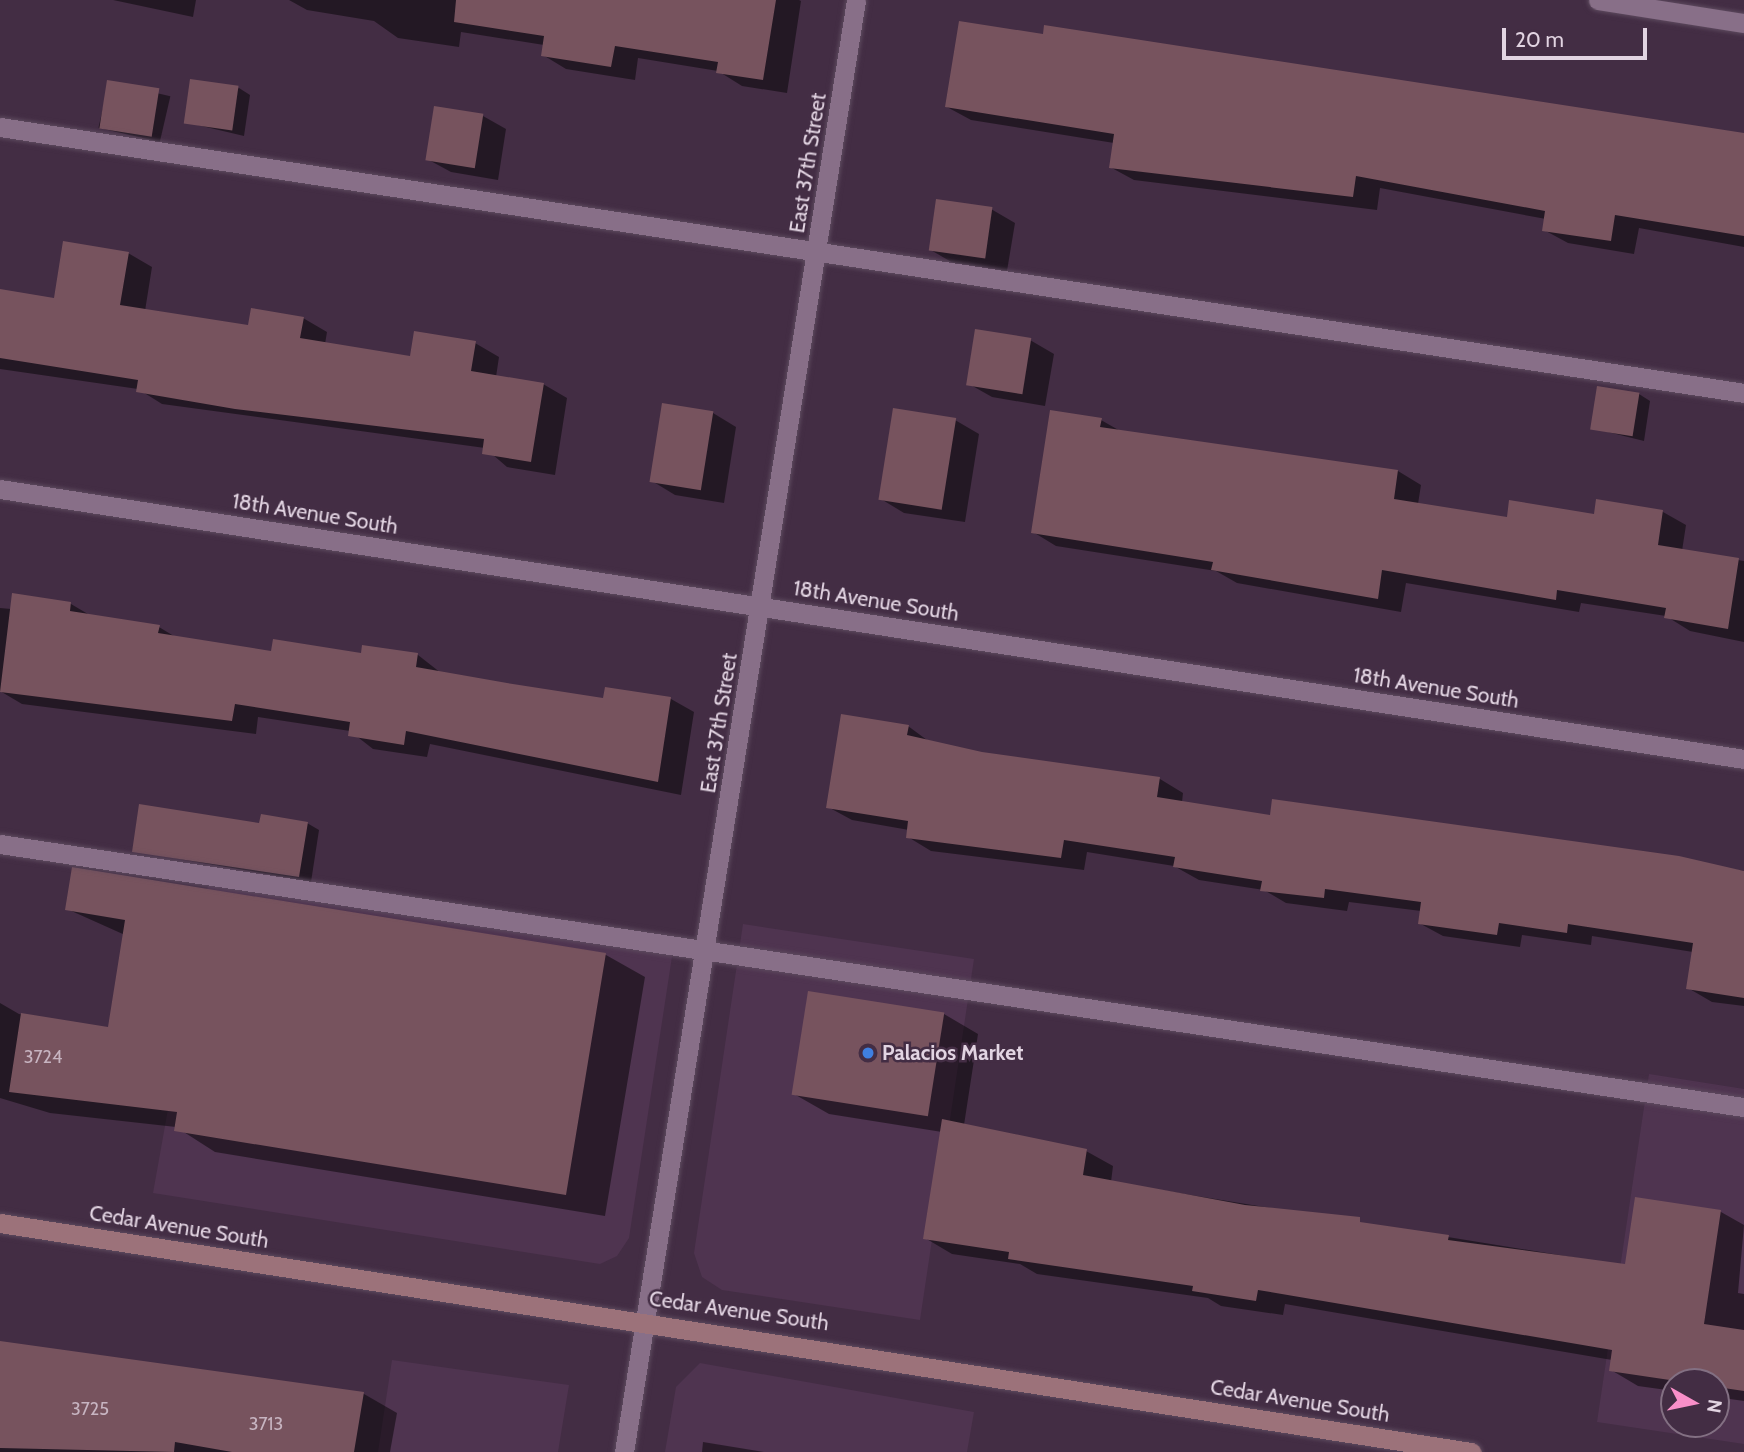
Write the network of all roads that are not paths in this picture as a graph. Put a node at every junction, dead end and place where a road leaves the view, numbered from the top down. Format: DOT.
graph roads {
  1 [pos="856,0"];
  2 [pos="1598,0"];
  3 [pos="1744,23"];
  4 [pos="0,127"];
  5 [pos="817,255"];
  6 [pos="1744,393"];
  7 [pos="0,489"];
  8 [pos="761,606"];
  9 [pos="1744,759"];
  10 [pos="0,844"];
  11 [pos="705,949"];
  12 [pos="1744,1107"];
  13 [pos="0,1223"];
  14 [pos="645,1321"];
  15 [pos="624,1452"];
  16 [pos="1471,1452"];
  1 -- 5 [label="street, East 37th Street"];
  2 -- 3 [label="street"];
  4 -- 5 [label="street"];
  5 -- 6 [label="street"];
  5 -- 8 [label="street, East 37th Street"];
  7 -- 8 [label="street, 18th Avenue South"];
  8 -- 9 [label="street, 18th Avenue South"];
  8 -- 11 [label="street, East 37th Street"];
  10 -- 11 [label="street"];
  11 -- 12 [label="street"];
  11 -- 14 [label="street, East 37th Street"];
  13 -- 14 [label="main road, Cedar Avenue South"];
  14 -- 15 [label="street, East 37th Street"];
  14 -- 16 [label="main road, Cedar Avenue South"];
}
